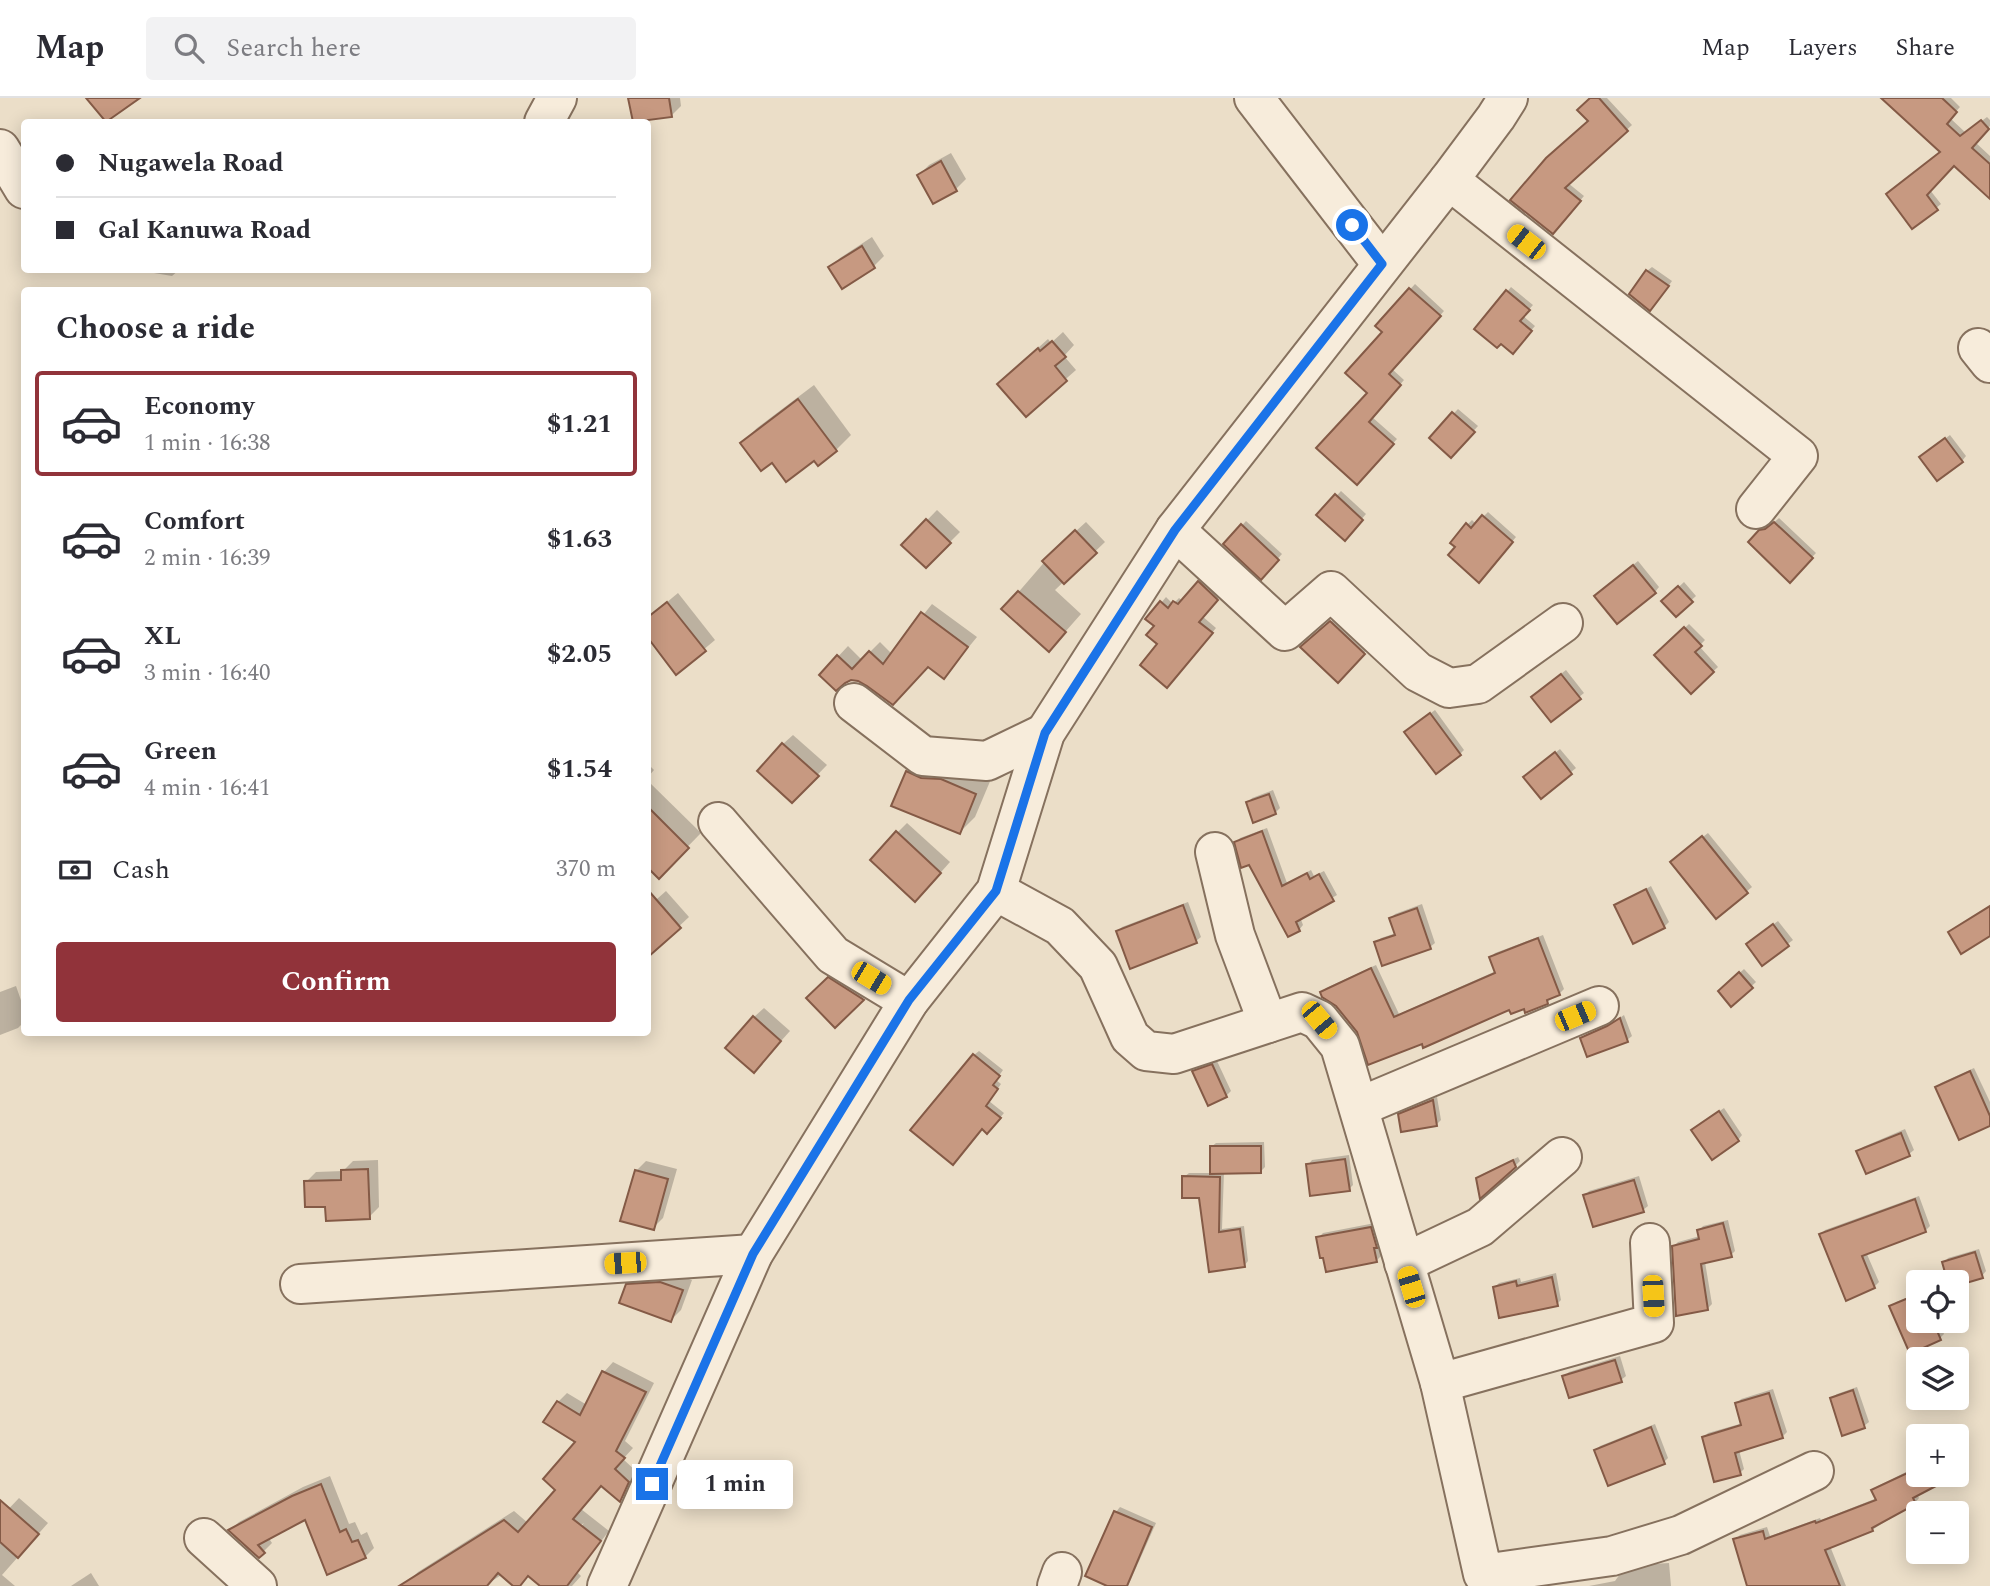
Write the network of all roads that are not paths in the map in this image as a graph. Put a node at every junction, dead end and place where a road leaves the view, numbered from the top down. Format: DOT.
graph roads {
  1 [pos="557,98"];
  2 [pos="1254,98"];
  3 [pos="1508,98"];
  4 [pos="546,119"];
  5 [pos="0,149"];
  6 [pos="1449,180"];
  7 [pos="21,184"];
  8 [pos="1382,264"];
  9 [pos="1756,509"];
  10 [pos="1175,530"];
  11 [pos="1563,623"];
  12 [pos="854,703"];
  13 [pos="1045,733"];
  14 [pos="718,822"];
  15 [pos="1215,852"];
  16 [pos="996,891"];
  17 [pos="909,1000"];
  18 [pos="1599,1006"];
  19 [pos="1268,1023"];
  20 [pos="1359,1107"];
  21 [pos="1562,1157"];
  22 [pos="1650,1243"];
  23 [pos="753,1254"];
  24 [pos="1404,1263"];
  25 [pos="300,1283"];
  26 [pos="1440,1383"];
  27 [pos="1814,1471"];
  28 [pos="204,1538"];
  29 [pos="1485,1580"];
  30 [pos="257,1586"];
  31 [pos="607,1586"];
  1 -- 4 [label="street"];
  2 -- 8 [label="street"];
  3 -- 6 [label="street"];
  5 -- 7 [label="street"];
  6 -- 8 [label="street"];
  6 -- 9 [label="street"];
  8 -- 10 [label="street"];
  10 -- 11 [label="street"];
  10 -- 13 [label="street"];
  12 -- 13 [label="street"];
  13 -- 16 [label="street"];
  14 -- 17 [label="street"];
  15 -- 19 [label="street"];
  16 -- 17 [label="street"];
  16 -- 19 [label="street"];
  17 -- 23 [label="street"];
  18 -- 20 [label="street"];
  19 -- 20 [label="street"];
  20 -- 24 [label="street"];
  21 -- 24 [label="street"];
  22 -- 26 [label="street"];
  23 -- 25 [label="street"];
  23 -- 31 [label="street"];
  24 -- 26 [label="street"];
  26 -- 29 [label="street"];
  27 -- 29 [label="street"];
  28 -- 30 [label="street"];
}
